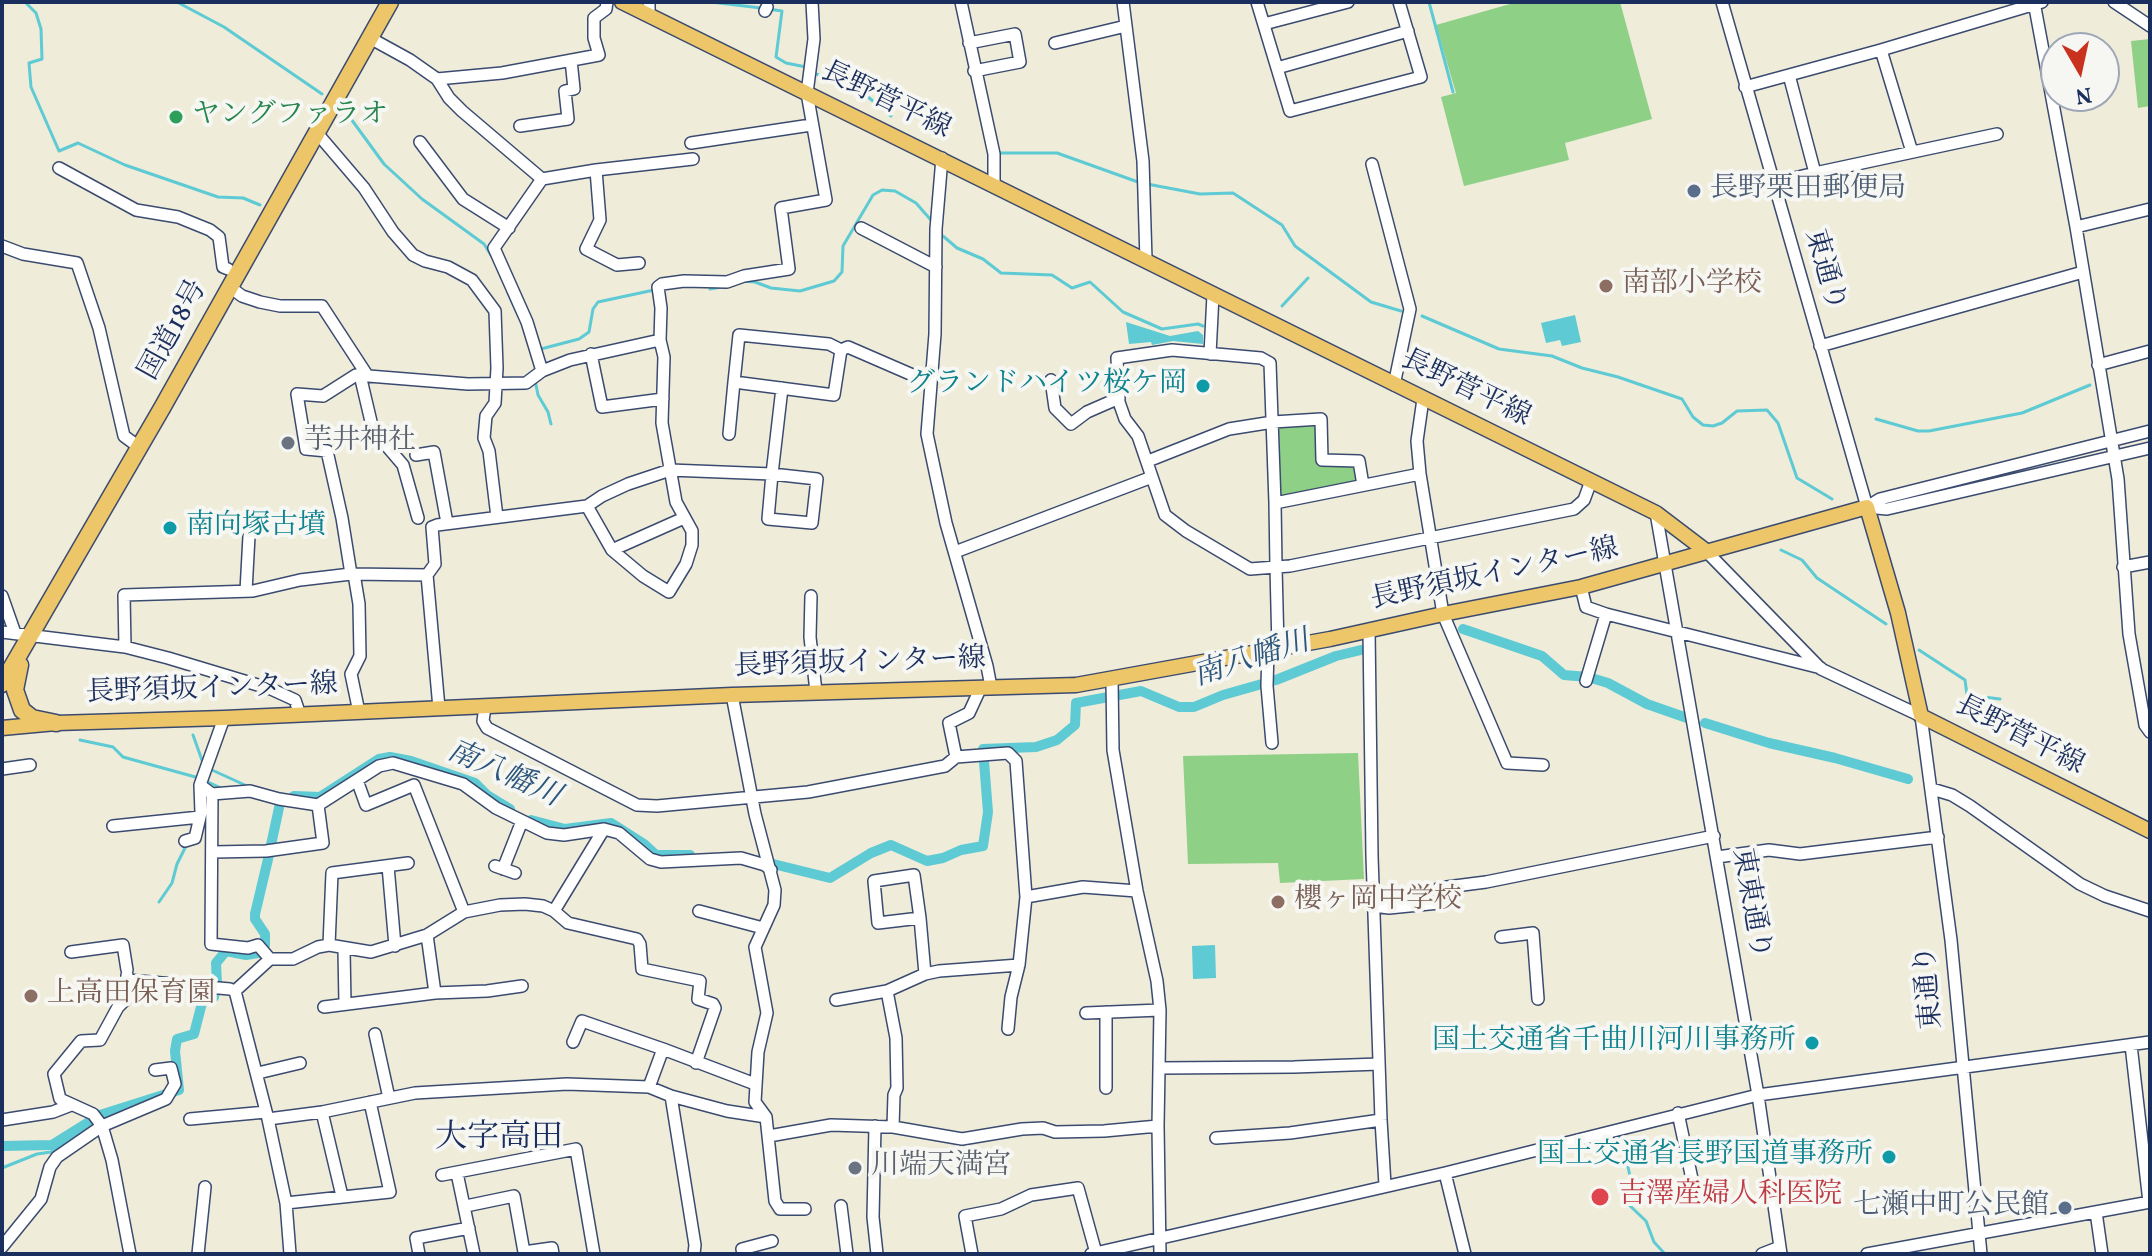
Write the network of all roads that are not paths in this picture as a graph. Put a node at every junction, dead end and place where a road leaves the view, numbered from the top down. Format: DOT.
graph roads {
  1 [pos="390,2"];
  2 [pos="607,2"];
  3 [pos="622,2"];
  4 [pos="812,2"];
  5 [pos="961,2"];
  6 [pos="1123,2"];
  7 [pos="1257,2"];
  8 [pos="1348,2"];
  9 [pos="1399,2"];
  10 [pos="1722,2"];
  11 [pos="2114,2"];
  12 [pos="2037,3"];
  13 [pos="649,9"];
  14 [pos="1264,24"];
  15 [pos="1126,26"];
  16 [pos="2150,26"];
  17 [pos="1408,31"];
  18 [pos="370,38"];
  19 [pos="969,43"];
  20 [pos="1055,43"];
  21 [pos="1881,50"];
  22 [pos="571,60"];
  23 [pos="1277,68"];
  24 [pos="974,71"];
  25 [pos="1789,75"];
  26 [pos="437,79"];
  27 [pos="1745,87"];
  28 [pos="807,93"];
  29 [pos="811,125"];
  30 [pos="520,126"];
  31 [pos="317,133"];
  32 [pos="1997,134"];
  33 [pos="420,142"];
  34 [pos="691,143"];
  35 [pos="1912,152"];
  36 [pos="942,158"];
  37 [pos="693,159"];
  38 [pos="1372,164"];
  39 [pos="59,168"];
  40 [pos="596,170"];
  41 [pos="1815,173"];
  42 [pos="542,179"];
  43 [pos="1773,183"];
  44 [pos="994,184"];
  45 [pos="2150,209"];
  46 [pos="2076,227"];
  47 [pos="509,228"];
  48 [pos="861,228"];
  49 [pos="2,246"];
  50 [pos="1146,260"];
  51 [pos="639,263"];
  52 [pos="936,267"];
  53 [pos="228,269"];
  54 [pos="2083,272"];
  55 [pos="230,287"];
  56 [pos="1213,295"];
  57 [pos="660,340"];
  58 [pos="1820,346"];
  59 [pos="841,350"];
  60 [pos="2150,351"];
  61 [pos="591,354"];
  62 [pos="1210,354"];
  63 [pos="2098,365"];
  64 [pos="542,371"];
  65 [pos="364,375"];
  66 [pos="1051,380"];
  67 [pos="496,382"];
  68 [pos="734,382"];
  69 [pos="931,383"];
  70 [pos="1394,385"];
  71 [pos="782,388"];
  72 [pos="1119,398"];
  73 [pos="663,399"];
  74 [pos="1423,399"];
  75 [pos="1273,422"];
  76 [pos="2150,431"];
  77 [pos="729,434"];
  78 [pos="2111,442"];
  79 [pos="139,447"];
  80 [pos="2150,448"];
  81 [pos="416,455"];
  82 [pos="2114,457"];
  83 [pos="1148,461"];
  84 [pos="670,470"];
  85 [pos="772,474"];
  86 [pos="1420,474"];
  87 [pos="1152,477"];
  88 [pos="1591,481"];
  89 [pos="1363,485"];
  90 [pos="1275,503"];
  91 [pos="587,506"];
  92 [pos="1867,507"];
  93 [pos="1656,513"];
  94 [pos="497,517"];
  95 [pos="418,518"];
  96 [pos="684,518"];
  97 [pos="447,523"];
  98 [pos="249,536"];
  99 [pos="1430,538"];
  100 [pos="612,550"];
  101 [pos="1706,551"];
  102 [pos="955,552"];
  103 [pos="2150,562"];
  104 [pos="1666,563"];
  105 [pos="1276,567"];
  106 [pos="2123,567"];
  107 [pos="352,574"];
  108 [pos="427,575"];
  109 [pos="1581,587"];
  110 [pos="246,591"];
  111 [pos="2,596"];
  112 [pos="811,596"];
  113 [pos="1443,614"];
  114 [pos="1606,614"];
  115 [pos="1369,630"];
  116 [pos="1679,633"];
  117 [pos="19,636"];
  118 [pos="125,647"];
  119 [pos="1273,648"];
  120 [pos="1821,669"];
  121 [pos="1587,678"];
  122 [pos="2,684"];
  123 [pos="986,687"];
  124 [pos="1111,691"];
  125 [pos="816,692"];
  126 [pos="732,695"];
  127 [pos="485,707"];
  128 [pos="439,708"];
  129 [pos="359,712"];
  130 [pos="300,715"];
  131 [pos="1921,716"];
  132 [pos="224,718"];
  133 [pos="56,723"];
  134 [pos="2,728"];
  135 [pos="2150,732"];
  136 [pos="1272,743"];
  137 [pos="956,757"];
  138 [pos="30,765"];
  139 [pos="1543,765"];
  140 [pos="2,769"];
  141 [pos="357,780"];
  142 [pos="200,785"];
  143 [pos="1932,789"];
  144 [pos="212,794"];
  145 [pos="752,795"];
  146 [pos="318,805"];
  147 [pos="200,817"];
  148 [pos="522,821"];
  149 [pos="113,826"];
  150 [pos="604,829"];
  151 [pos="2150,831"];
  152 [pos="1714,836"];
  153 [pos="1938,837"];
  154 [pos="185,841"];
  155 [pos="213,852"];
  156 [pos="1717,857"];
  157 [pos="408,863"];
  158 [pos="770,865"];
  159 [pos="388,866"];
  160 [pos="504,870"];
  161 [pos="1137,891"];
  162 [pos="1026,897"];
  163 [pos="1374,906"];
  164 [pos="554,911"];
  165 [pos="699,911"];
  166 [pos="2150,911"];
  167 [pos="464,912"];
  168 [pos="920,918"];
  169 [pos="763,928"];
  170 [pos="427,935"];
  171 [pos="1501,937"];
  172 [pos="329,945"];
  173 [pos="395,946"];
  174 [pos="344,950"];
  175 [pos="79,955"];
  176 [pos="270,959"];
  177 [pos="1019,965"];
  178 [pos="925,974"];
  179 [pos="127,975"];
  180 [pos="522,986"];
  181 [pos="235,991"];
  182 [pos="887,991"];
  183 [pos="435,993"];
  184 [pos="1538,999"];
  185 [pos="836,1000"];
  186 [pos="345,1004"];
  187 [pos="324,1007"];
  188 [pos="1160,1010"];
  189 [pos="1106,1012"];
  190 [pos="1086,1013"];
  191 [pos="1008,1029"];
  192 [pos="375,1034"];
  193 [pos="573,1042"];
  194 [pos="2150,1042"];
  195 [pos="2131,1045"];
  196 [pos="663,1049"];
  197 [pos="300,1063"];
  198 [pos="696,1063"];
  199 [pos="1379,1064"];
  200 [pos="1962,1066"];
  201 [pos="1160,1068"];
  202 [pos="155,1070"];
  203 [pos="258,1073"];
  204 [pos="755,1084"];
  205 [pos="649,1087"];
  206 [pos="1106,1088"];
  207 [pos="1758,1095"];
  208 [pos="671,1096"];
  209 [pos="389,1098"];
  210 [pos="370,1102"];
  211 [pos="71,1105"];
  212 [pos="322,1112"];
  213 [pos="1678,1113"];
  214 [pos="267,1115"];
  215 [pos="766,1117"];
  216 [pos="190,1119"];
  217 [pos="2,1120"];
  218 [pos="1381,1120"];
  219 [pos="99,1121"];
  220 [pos="875,1126"];
  221 [pos="1158,1126"];
  222 [pos="893,1127"];
  223 [pos="769,1136"];
  224 [pos="1216,1138"];
  225 [pos="457,1173"];
  226 [pos="1445,1173"];
  227 [pos="442,1175"];
  228 [pos="1385,1185"];
  229 [pos="205,1187"];
  230 [pos="342,1196"];
  231 [pos="1696,1198"];
  232 [pos="2150,1202"];
  233 [pos="286,1203"];
  234 [pos="466,1206"];
  235 [pos="841,1206"];
  236 [pos="805,1209"];
  237 [pos="2096,1212"];
  238 [pos="469,1228"];
  239 [pos="1979,1232"];
  240 [pos="1159,1239"];
  241 [pos="772,1241"];
  242 [pos="2,1247"];
  243 [pos="1781,1250"];
  244 [pos="130,1254"];
  245 [pos="198,1254"];
  246 [pos="290,1254"];
  247 [pos="419,1254"];
  248 [pos="474,1254"];
  249 [pos="553,1254"];
  250 [pos="594,1254"];
  251 [pos="694,1254"];
  252 [pos="743,1254"];
  253 [pos="847,1254"];
  254 [pos="877,1254"];
  255 [pos="972,1254"];
  256 [pos="1093,1254"];
  257 [pos="1160,1254"];
  258 [pos="1465,1254"];
  259 [pos="1762,1254"];
  260 [pos="1867,1254"];
  261 [pos="1981,1254"];
  262 [pos="2102,1254"];
  1 -- 18 [label="highway, 国道18号"];
  2 -- 22 [label="street"];
  3 -- 13 [label="main road, 長野菅平線"];
  4 -- 28 [label="street"];
  5 -- 19 [label="street"];
  6 -- 15 [label="street"];
  7 -- 14 [label="street"];
  8 -- 14 [label="street"];
  9 -- 17 [label="street"];
  10 -- 27 [label="street, 東通り"];
  11 -- 16 [label="street"];
  12 -- 21 [label="street"];
  12 -- 46 [label="street"];
  13 -- 28 [label="main road, 長野菅平線"];
  14 -- 23 [label="street"];
  15 -- 20 [label="street"];
  15 -- 50 [label="street"];
  17 -- 23 [label="street"];
  17 -- 23 [label="street"];
  18 -- 26 [label="street"];
  18 -- 31 [label="highway, 国道18号"];
  19 -- 24 [label="street"];
  19 -- 24 [label="street"];
  21 -- 25 [label="street"];
  21 -- 35 [label="street"];
  22 -- 26 [label="street"];
  22 -- 30 [label="street"];
  24 -- 44 [label="street"];
  25 -- 27 [label="street"];
  25 -- 41 [label="street"];
  26 -- 42 [label="street"];
  27 -- 43 [label="street, 東通り"];
  28 -- 29 [label="street"];
  28 -- 36 [label="main road, 長野菅平線"];
  29 -- 34 [label="street"];
  29 -- 57 [label="street"];
  31 -- 55 [label="highway, 国道18号"];
  31 -- 67 [label="street"];
  32 -- 35 [label="street"];
  33 -- 47 [label="street"];
  35 -- 41 [label="street"];
  36 -- 44 [label="main road, 長野菅平線"];
  36 -- 52 [label="street"];
  37 -- 40 [label="street"];
  38 -- 70 [label="street"];
  39 -- 53 [label="street"];
  40 -- 42 [label="street"];
  40 -- 51 [label="street"];
  41 -- 43 [label="street"];
  42 -- 47 [label="street"];
  43 -- 58 [label="street, 東通り"];
  44 -- 50 [label="main road, 長野菅平線"];
  45 -- 46 [label="street"];
  46 -- 54 [label="street"];
  47 -- 64 [label="street"];
  48 -- 52 [label="street"];
  49 -- 79 [label="street"];
  50 -- 56 [label="main road, 長野菅平線"];
  52 -- 69 [label="street"];
  54 -- 58 [label="street"];
  54 -- 63 [label="street"];
  55 -- 65 [label="street"];
  55 -- 79 [label="highway, 国道18号"];
  56 -- 62 [label="street"];
  56 -- 70 [label="main road, 長野菅平線"];
  57 -- 61 [label="street"];
  57 -- 73 [label="street"];
  58 -- 92 [label="street, 東通り"];
  59 -- 68 [label="street"];
  59 -- 69 [label="street"];
  59 -- 71 [label="street"];
  60 -- 63 [label="street"];
  61 -- 64 [label="street"];
  61 -- 73 [label="street"];
  62 -- 72 [label="street"];
  62 -- 75 [label="street"];
  63 -- 78 [label="street"];
  64 -- 67 [label="street"];
  65 -- 67 [label="street"];
  65 -- 95 [label="street"];
  65 -- 107 [label="street"];
  66 -- 72 [label="street"];
  67 -- 94 [label="street"];
  68 -- 71 [label="street"];
  68 -- 77 [label="street"];
  69 -- 102 [label="street"];
  70 -- 74 [label="main road, 長野菅平線"];
  71 -- 85 [label="street"];
  72 -- 83 [label="street"];
  73 -- 84 [label="street"];
  74 -- 86 [label="street"];
  74 -- 88 [label="main road, 長野菅平線"];
  75 -- 83 [label="street"];
  75 -- 89 [label="street"];
  75 -- 90 [label="street"];
  76 -- 78 [label="street"];
  78 -- 82 [label="street"];
  78 -- 92 [label="street"];
  79 -- 117 [label="highway, 国道18号"];
  80 -- 82 [label="street"];
  81 -- 97 [label="street"];
  82 -- 92 [label="street"];
  82 -- 106 [label="street"];
  83 -- 87 [label="street"];
  84 -- 85 [label="street"];
  84 -- 91 [label="street"];
  84 -- 96 [label="street"];
  85 -- 85 [label="street"];
  86 -- 89 [label="street"];
  86 -- 99 [label="street"];
  87 -- 102 [label="street"];
  87 -- 105 [label="street"];
  88 -- 93 [label="main road, 長野菅平線"];
  88 -- 99 [label="street"];
  89 -- 90 [label="street"];
  90 -- 105 [label="street"];
  91 -- 94 [label="street"];
  91 -- 100 [label="street"];
  92 -- 101 [label="main road"];
  92 -- 131 [label="main road, 長野菅平線"];
  93 -- 101 [label="main road, 長野菅平線"];
  93 -- 104 [label="street, 東東通り"];
  94 -- 97 [label="street"];
  96 -- 100 [label="street"];
  96 -- 100 [label="street"];
  97 -- 108 [label="street"];
  98 -- 110 [label="street"];
  99 -- 105 [label="street"];
  99 -- 113 [label="street"];
  101 -- 104 [label="main road, 長野須坂インター線"];
  101 -- 120 [label="street"];
  102 -- 123 [label="street"];
  103 -- 106 [label="street"];
  104 -- 109 [label="main road, 長野須坂インター線"];
  104 -- 116 [label="street, 東東通り"];
  105 -- 119 [label="street"];
  106 -- 135 [label="street"];
  107 -- 108 [label="street"];
  107 -- 110 [label="street"];
  107 -- 129 [label="street"];
  108 -- 128 [label="street"];
  109 -- 113 [label="main road, 長野須坂インター線"];
  109 -- 114 [label="street"];
  110 -- 118 [label="street"];
  111 -- 117 [label="street"];
  112 -- 125 [label="street"];
  113 -- 115 [label="main road, 長野須坂インター線"];
  113 -- 139 [label="street"];
  114 -- 116 [label="street"];
  114 -- 121 [label="street"];
  115 -- 119 [label="main road, 長野須坂インター線"];
  115 -- 163 [label="street"];
  116 -- 120 [label="street"];
  116 -- 152 [label="street, 東東通り"];
  117 -- 118 [label="street"];
  117 -- 122 [label="highway, 国道18号"];
  117 -- 133 [label="highway"];
  118 -- 130 [label="street"];
  119 -- 124 [label="main road, 長野須坂インター線"];
  119 -- 136 [label="street"];
  120 -- 131 [label="street"];
  123 -- 124 [label="main road, 長野須坂インター線"];
  123 -- 125 [label="main road, 長野須坂インター線"];
  123 -- 137 [label="street"];
  124 -- 161 [label="street"];
  125 -- 126 [label="main road, 長野須坂インター線"];
  126 -- 127 [label="main road, 長野須坂インター線"];
  126 -- 145 [label="street"];
  127 -- 128 [label="main road, 長野須坂インター線"];
  127 -- 145 [label="street"];
  128 -- 129 [label="main road, 長野須坂インター線"];
  129 -- 130 [label="main road, 長野須坂インター線"];
  130 -- 132 [label="main road, 長野須坂インター線"];
  131 -- 143 [label="street, 東通り"];
  131 -- 151 [label="main road, 長野菅平線"];
  132 -- 133 [label="main road, 長野須坂インター線"];
  132 -- 142 [label="street"];
  133 -- 134 [label="main road, 長野須坂インター線"];
  137 -- 145 [label="street"];
  137 -- 162 [label="street"];
  138 -- 140 [label="street"];
  141 -- 146 [label="street"];
  141 -- 148 [label="street"];
  141 -- 167 [label="street"];
  142 -- 144 [label="street"];
  142 -- 147 [label="street"];
  143 -- 153 [label="street, 東通り"];
  143 -- 166 [label="street"];
  144 -- 146 [label="street"];
  144 -- 155 [label="street"];
  145 -- 158 [label="street"];
  146 -- 155 [label="street"];
  147 -- 149 [label="street"];
  147 -- 154 [label="street"];
  148 -- 150 [label="street"];
  148 -- 160 [label="street"];
  150 -- 158 [label="street"];
  150 -- 164 [label="street"];
  152 -- 156 [label="street, 東東通り"];
  152 -- 163 [label="street"];
  153 -- 156 [label="street"];
  153 -- 200 [label="street, 東通り"];
  155 -- 176 [label="street"];
  156 -- 207 [label="street, 東東通り"];
  157 -- 159 [label="street"];
  158 -- 169 [label="street"];
  159 -- 172 [label="street"];
  159 -- 173 [label="street"];
  161 -- 162 [label="street"];
  161 -- 188 [label="street"];
  162 -- 177 [label="street"];
  163 -- 199 [label="street"];
  164 -- 167 [label="street"];
  164 -- 198 [label="street"];
  165 -- 169 [label="street"];
  167 -- 170 [label="street"];
  168 -- 168 [label="street"];
  168 -- 178 [label="street"];
  169 -- 204 [label="street"];
  170 -- 173 [label="street"];
  170 -- 183 [label="street"];
  171 -- 184 [label="street"];
  172 -- 174 [label="street"];
  172 -- 176 [label="street"];
  173 -- 174 [label="street"];
  174 -- 186 [label="street"];
  175 -- 179 [label="street"];
  176 -- 181 [label="street"];
  177 -- 178 [label="street"];
  177 -- 191 [label="street"];
  178 -- 182 [label="street"];
  179 -- 181 [label="street"];
  179 -- 211 [label="street"];
  180 -- 183 [label="street"];
  181 -- 203 [label="street"];
  182 -- 185 [label="street"];
  182 -- 222 [label="street"];
  183 -- 186 [label="street"];
  186 -- 187 [label="street"];
  188 -- 189 [label="street"];
  188 -- 201 [label="street"];
  189 -- 190 [label="street"];
  189 -- 206 [label="street"];
  192 -- 209 [label="street"];
  193 -- 196 [label="street"];
  194 -- 195 [label="street"];
  195 -- 200 [label="street"];
  195 -- 232 [label="street"];
  196 -- 198 [label="street"];
  196 -- 205 [label="street"];
  197 -- 203 [label="street"];
  198 -- 204 [label="street"];
  199 -- 201 [label="street"];
  199 -- 218 [label="street"];
  200 -- 207 [label="street"];
  200 -- 239 [label="street, 東通り"];
  201 -- 221 [label="street"];
  202 -- 219 [label="street"];
  203 -- 214 [label="street"];
  204 -- 215 [label="street"];
  205 -- 208 [label="street"];
  205 -- 209 [label="street"];
  207 -- 213 [label="street"];
  207 -- 243 [label="street, 東東通り"];
  208 -- 215 [label="street"];
  208 -- 251 [label="street"];
  209 -- 210 [label="street"];
  210 -- 212 [label="street"];
  210 -- 230 [label="street"];
  211 -- 217 [label="street"];
  211 -- 219 [label="street"];
  212 -- 214 [label="street"];
  212 -- 230 [label="street"];
  213 -- 226 [label="street"];
  213 -- 231 [label="street"];
  214 -- 216 [label="street"];
  214 -- 233 [label="street"];
  215 -- 223 [label="street"];
  218 -- 224 [label="street"];
  218 -- 228 [label="street"];
  219 -- 242 [label="street"];
  219 -- 244 [label="street"];
  220 -- 222 [label="street"];
  220 -- 223 [label="street"];
  220 -- 254 [label="street"];
  221 -- 222 [label="street"];
  221 -- 240 [label="street"];
  223 -- 236 [label="street"];
  225 -- 227 [label="street"];
  225 -- 234 [label="street"];
  225 -- 250 [label="street"];
  226 -- 228 [label="street"];
  226 -- 258 [label="street"];
  228 -- 240 [label="street"];
  229 -- 245 [label="street"];
  230 -- 233 [label="street"];
  232 -- 237 [label="street"];
  233 -- 246 [label="street"];
  234 -- 238 [label="street"];
  234 -- 249 [label="street"];
  235 -- 253 [label="street"];
  237 -- 239 [label="street"];
  237 -- 262 [label="street"];
  238 -- 247 [label="street"];
  238 -- 248 [label="street"];
  239 -- 260 [label="street"];
  239 -- 261 [label="street, 東通り"];
  240 -- 256 [label="street"];
  240 -- 257 [label="street"];
  241 -- 252 [label="street"];
  243 -- 259 [label="street"];
  255 -- 256 [label="street"];
}
